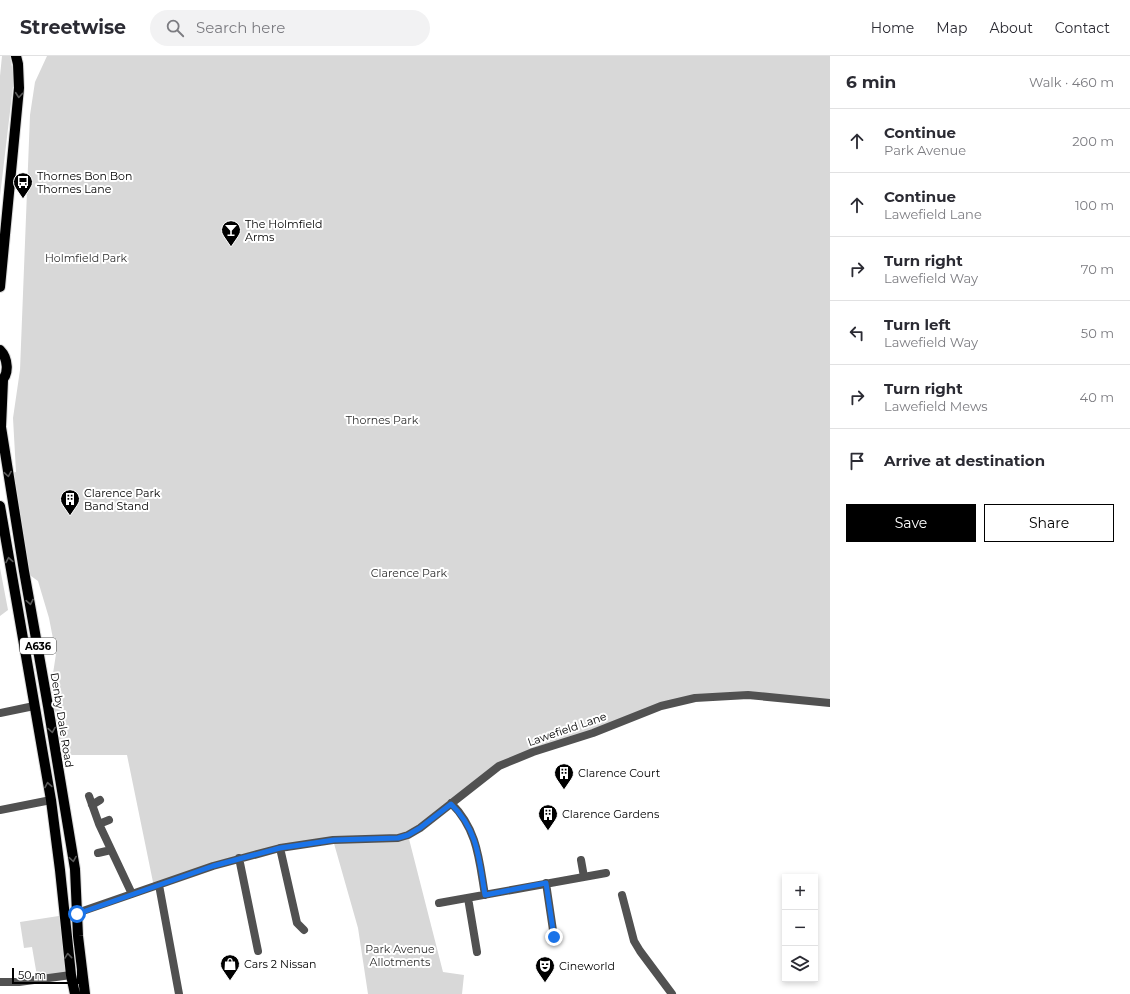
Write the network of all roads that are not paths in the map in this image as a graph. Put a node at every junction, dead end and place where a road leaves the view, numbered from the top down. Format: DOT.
graph roads {
  1 [pos="16,56"];
  2 [pos="0,287"];
  3 [pos="1,349"];
  4 [pos="1,381"];
  5 [pos="0,506"];
  6 [pos="830,703"];
  7 [pos="34,706"];
  8 [pos="0,713"];
  9 [pos="89,796"];
  10 [pos="51,800"];
  11 [pos="100,800"];
  12 [pos="451,804"];
  13 [pos="92,805"];
  14 [pos="0,810"];
  15 [pos="109,820"];
  16 [pos="99,824"];
  17 [pos="280,848"];
  18 [pos="111,850"];
  19 [pos="98,854"];
  20 [pos="239,858"];
  21 [pos="581,860"];
  22 [pos="606,873"];
  23 [pos="584,877"];
  24 [pos="546,883"];
  25 [pos="159,885"];
  26 [pos="132,894"];
  27 [pos="485,895"];
  28 [pos="622,895"];
  29 [pos="468,898"];
  30 [pos="439,903"];
  31 [pos="77,914"];
  32 [pos="304,930"];
  33 [pos="554,937"];
  34 [pos="258,950"];
  35 [pos="477,952"];
  36 [pos="71,975"];
  37 [pos="0,982"];
  38 [pos="75,994"];
  39 [pos="85,994"];
  40 [pos="179,994"];
  41 [pos="672,994"];
  1 -- 2 [label="main road, one-way"];
  3 -- 4 [label="main road, A636"];
  4 -- 31 [label="main road, Denby Dale Road / A636, one-way"];
  7 -- 5 [label="main road, A636, one-way"];
  6 -- 12 [label="street, Lawefield Lane"];
  7 -- 8 [label="street"];
  10 -- 7 [label="main road, A636, one-way"];
  9 -- 13 [label="street"];
  10 -- 14 [label="street"];
  36 -- 10 [label="main road, A636, one-way"];
  11 -- 13 [label="street"];
  12 -- 17 [label="street, Lawefield Lane"];
  12 -- 27 [label="street"];
  13 -- 16 [label="street"];
  15 -- 16 [label="street"];
  16 -- 18 [label="street"];
  17 -- 20 [label="street, Lawefield Lane"];
  17 -- 32 [label="street"];
  18 -- 19 [label="street"];
  18 -- 26 [label="street"];
  20 -- 25 [label="street, Lawefield Lane"];
  20 -- 34 [label="street"];
  21 -- 23 [label="street"];
  22 -- 23 [label="street"];
  23 -- 24 [label="street"];
  24 -- 27 [label="street"];
  24 -- 33 [label="street"];
  25 -- 26 [label="street, Lawefield Lane"];
  25 -- 40 [label="street"];
  26 -- 31 [label="street, Lawefield Lane"];
  27 -- 29 [label="street"];
  28 -- 41 [label="street"];
  29 -- 30 [label="street"];
  29 -- 35 [label="street"];
  31 -- 39 [label="main road, Denby Dale Road / A636"];
  36 -- 37 [label="street"];
  36 -- 38 [label="main road, A636"];
}
